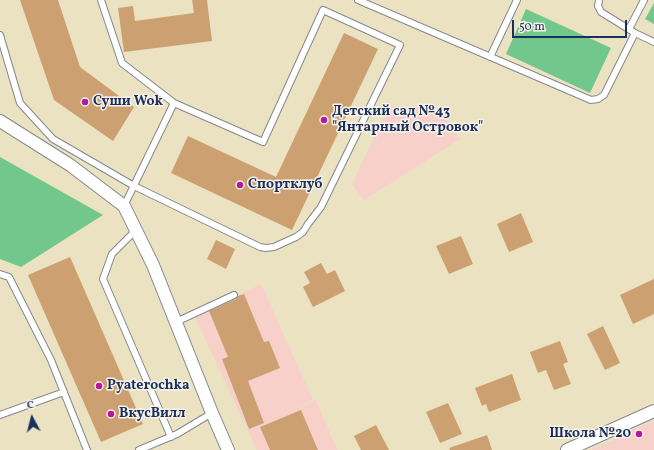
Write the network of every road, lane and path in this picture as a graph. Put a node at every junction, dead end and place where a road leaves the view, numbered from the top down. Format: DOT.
graph roads {
  1 [pos="101,0"];
  2 [pos="358,0"];
  3 [pos="517,0"];
  4 [pos="599,0"];
  5 [pos="644,0"];
  6 [pos="629,29"];
  7 [pos="635,33"];
  8 [pos="0,36"];
  9 [pos="654,42"];
  10 [pos="490,57"];
  11 [pos="174,103"];
  12 [pos="0,120"];
  13 [pos="134,186"];
  14 [pos="124,206"];
  15 [pos="136,230"];
  16 [pos="0,274"];
  17 [pos="234,295"];
  18 [pos="176,322"];
  19 [pos="64,392"];
  20 [pos="654,412"];
  21 [pos="212,413"];
  22 [pos="0,415"];
  23 [pos="171,437"];
  24 [pos="88,450"];
  25 [pos="139,450"];
  26 [pos="228,450"];
  27 [pos="567,450"];
  1 -- 11 [label="lane"];
  2 -- 10 [label="lane"];
  3 -- 10 [label="lane"];
  4 -- 6 [label="lane"];
  5 -- 6 [label="lane"];
  6 -- 7 [label="lane"];
  7 -- 9 [label="lane"];
  7 -- 10 [label="lane"];
  8 -- 13 [label="lane"];
  11 -- 13 [label="lane"];
  11 -- 13 [label="lane"];
  12 -- 14 [label="street"];
  13 -- 14 [label="lane"];
  14 -- 15 [label="street"];
  15 -- 18 [label="street"];
  15 -- 23 [label="lane"];
  16 -- 19 [label="lane"];
  17 -- 18 [label="lane"];
  18 -- 21 [label="street"];
  19 -- 22 [label="lane"];
  19 -- 24 [label="lane"];
  20 -- 27 [label="street"];
  21 -- 23 [label="lane"];
  21 -- 26 [label="street"];
  23 -- 25 [label="lane"];
}
